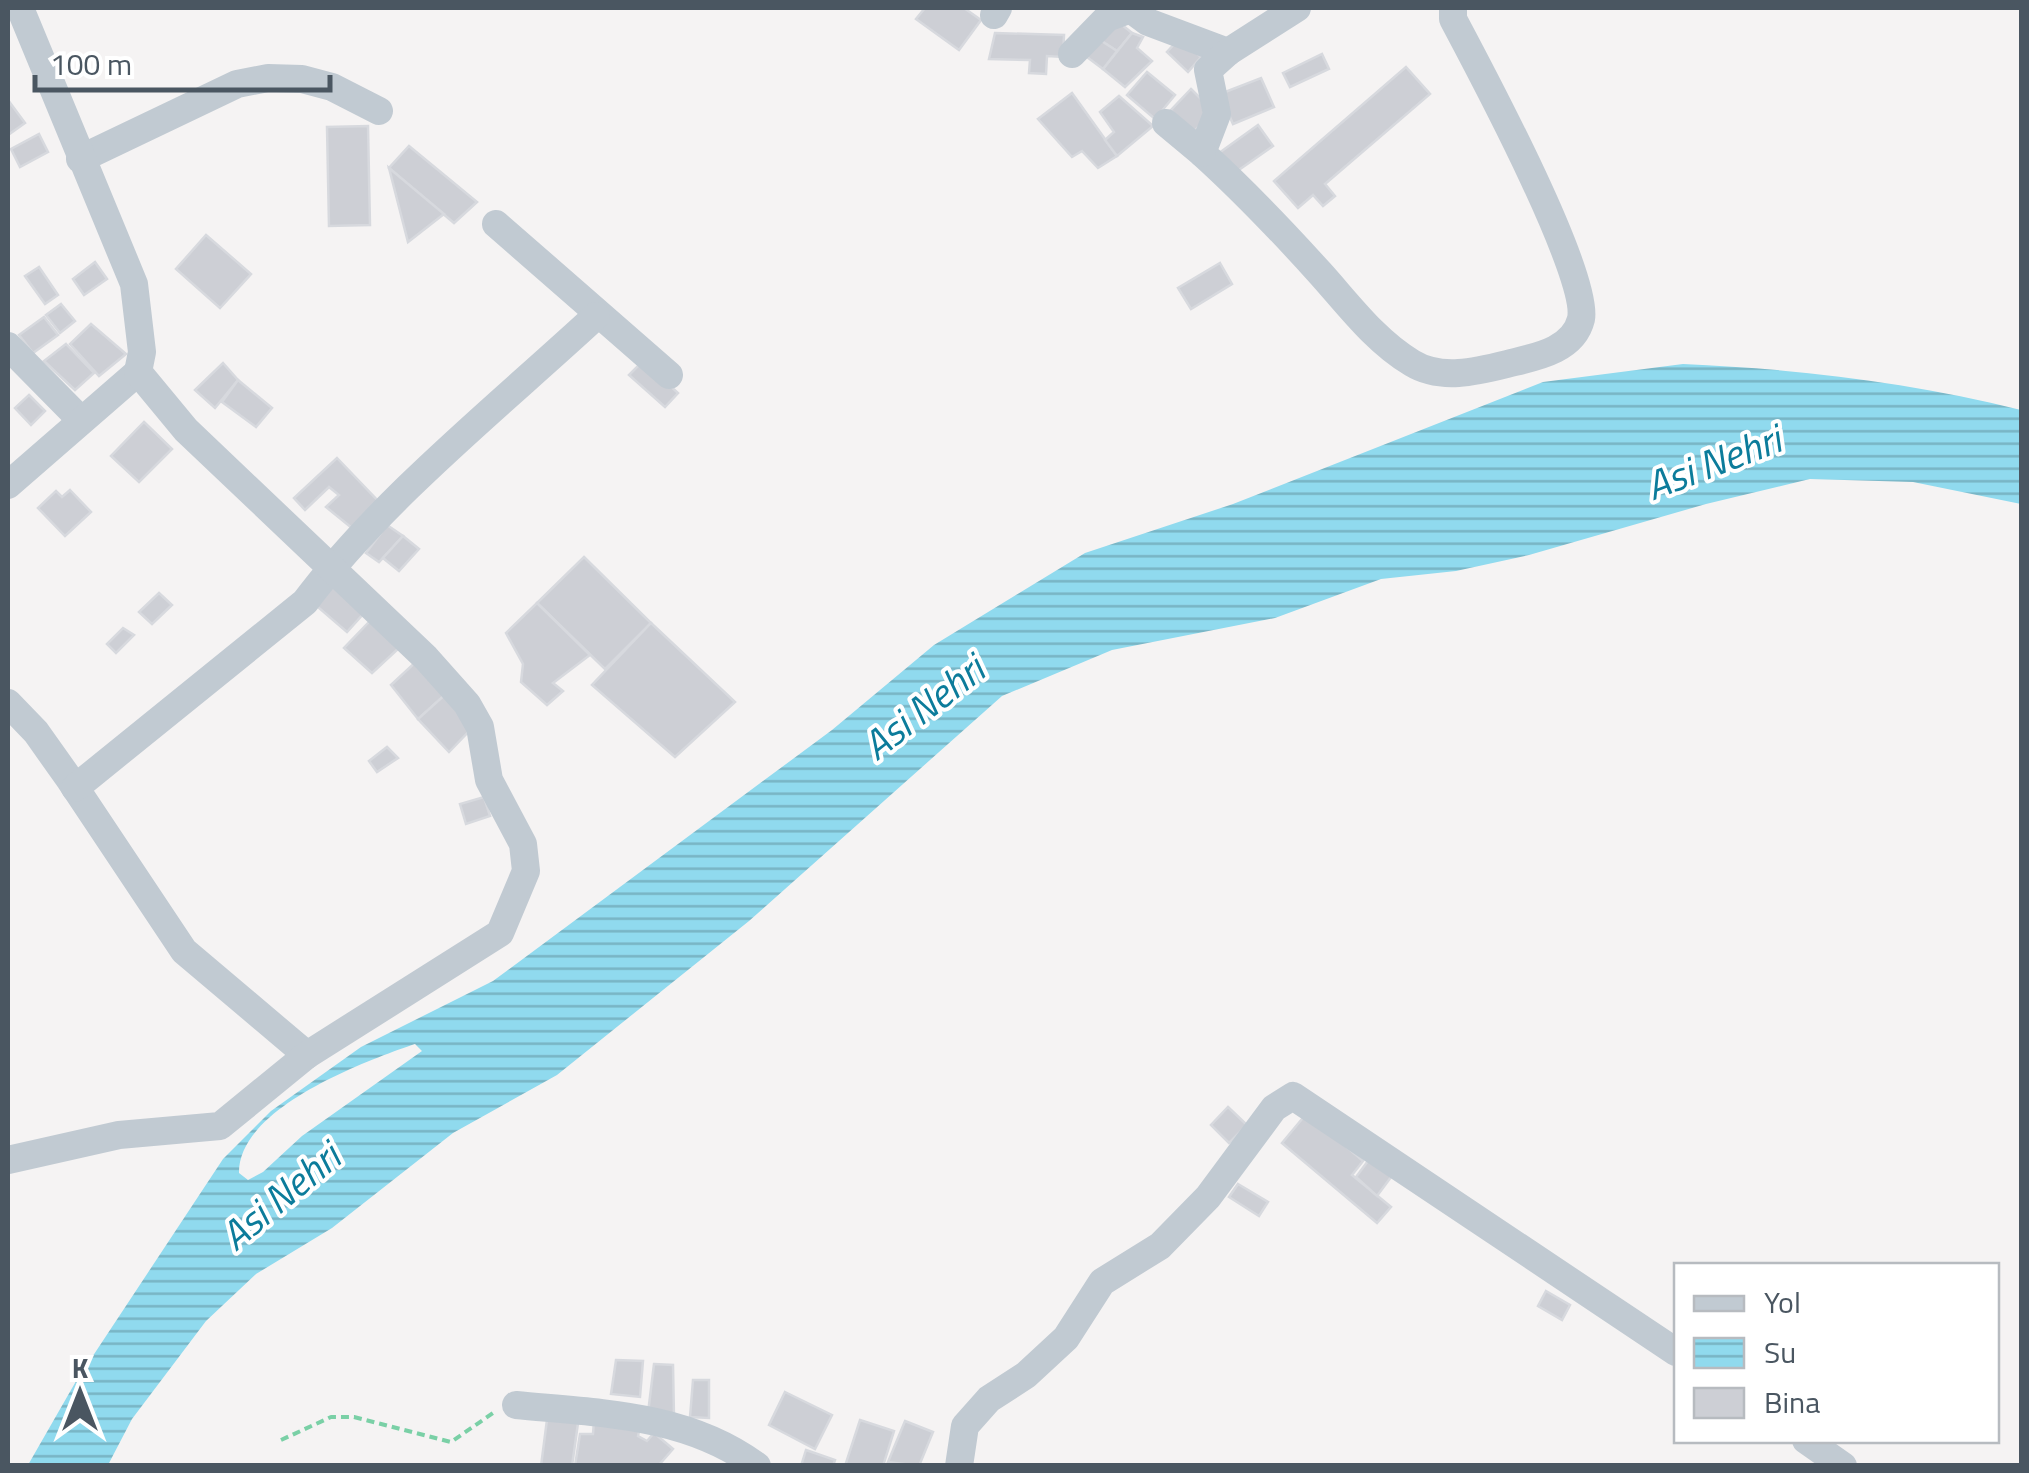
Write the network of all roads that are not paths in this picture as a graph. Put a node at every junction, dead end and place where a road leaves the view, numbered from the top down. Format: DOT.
graph roads {
  1 [pos="20,8"];
  2 [pos="1130,8"];
  3 [pos="1297,8"];
  4 [pos="1454,8"];
  5 [pos="1228,52"];
  6 [pos="1072,54"];
  7 [pos="379,111"];
  8 [pos="1166,124"];
  9 [pos="1202,153"];
  10 [pos="80,159"];
  11 [pos="496,224"];
  12 [pos="596,316"];
  13 [pos="8,346"];
  14 [pos="138,372"];
  15 [pos="669,375"];
  16 [pos="80,418"];
  17 [pos="8,484"];
  18 [pos="330,568"];
  19 [pos="8,703"];
  20 [pos="75,788"];
  21 [pos="308,1055"];
  22 [pos="8,1160"];
  23 [pos="1674,1351"];
  24 [pos="516,1405"];
  25 [pos="1810,1443"];
  26 [pos="962,1453"];
  27 [pos="757,1466"];
  28 [pos="1843,1466"];
  1 -- 10 [label="street"];
  2 -- 5 [label="street"];
  2 -- 6 [label="street"];
  3 -- 5 [label="street"];
  4 -- 9 [label="street"];
  5 -- 9 [label="street"];
  7 -- 10 [label="street"];
  8 -- 9 [label="street"];
  10 -- 14 [label="street"];
  11 -- 12 [label="street"];
  12 -- 15 [label="street"];
  12 -- 18 [label="street"];
  13 -- 16 [label="street"];
  14 -- 16 [label="street"];
  14 -- 18 [label="street"];
  16 -- 17 [label="street"];
  18 -- 20 [label="street"];
  18 -- 21 [label="street"];
  19 -- 20 [label="street"];
  20 -- 21 [label="street"];
  21 -- 22 [label="street"];
  23 -- 26 [label="street"];
  24 -- 27 [label="street"];
  25 -- 28 [label="street"];
}
